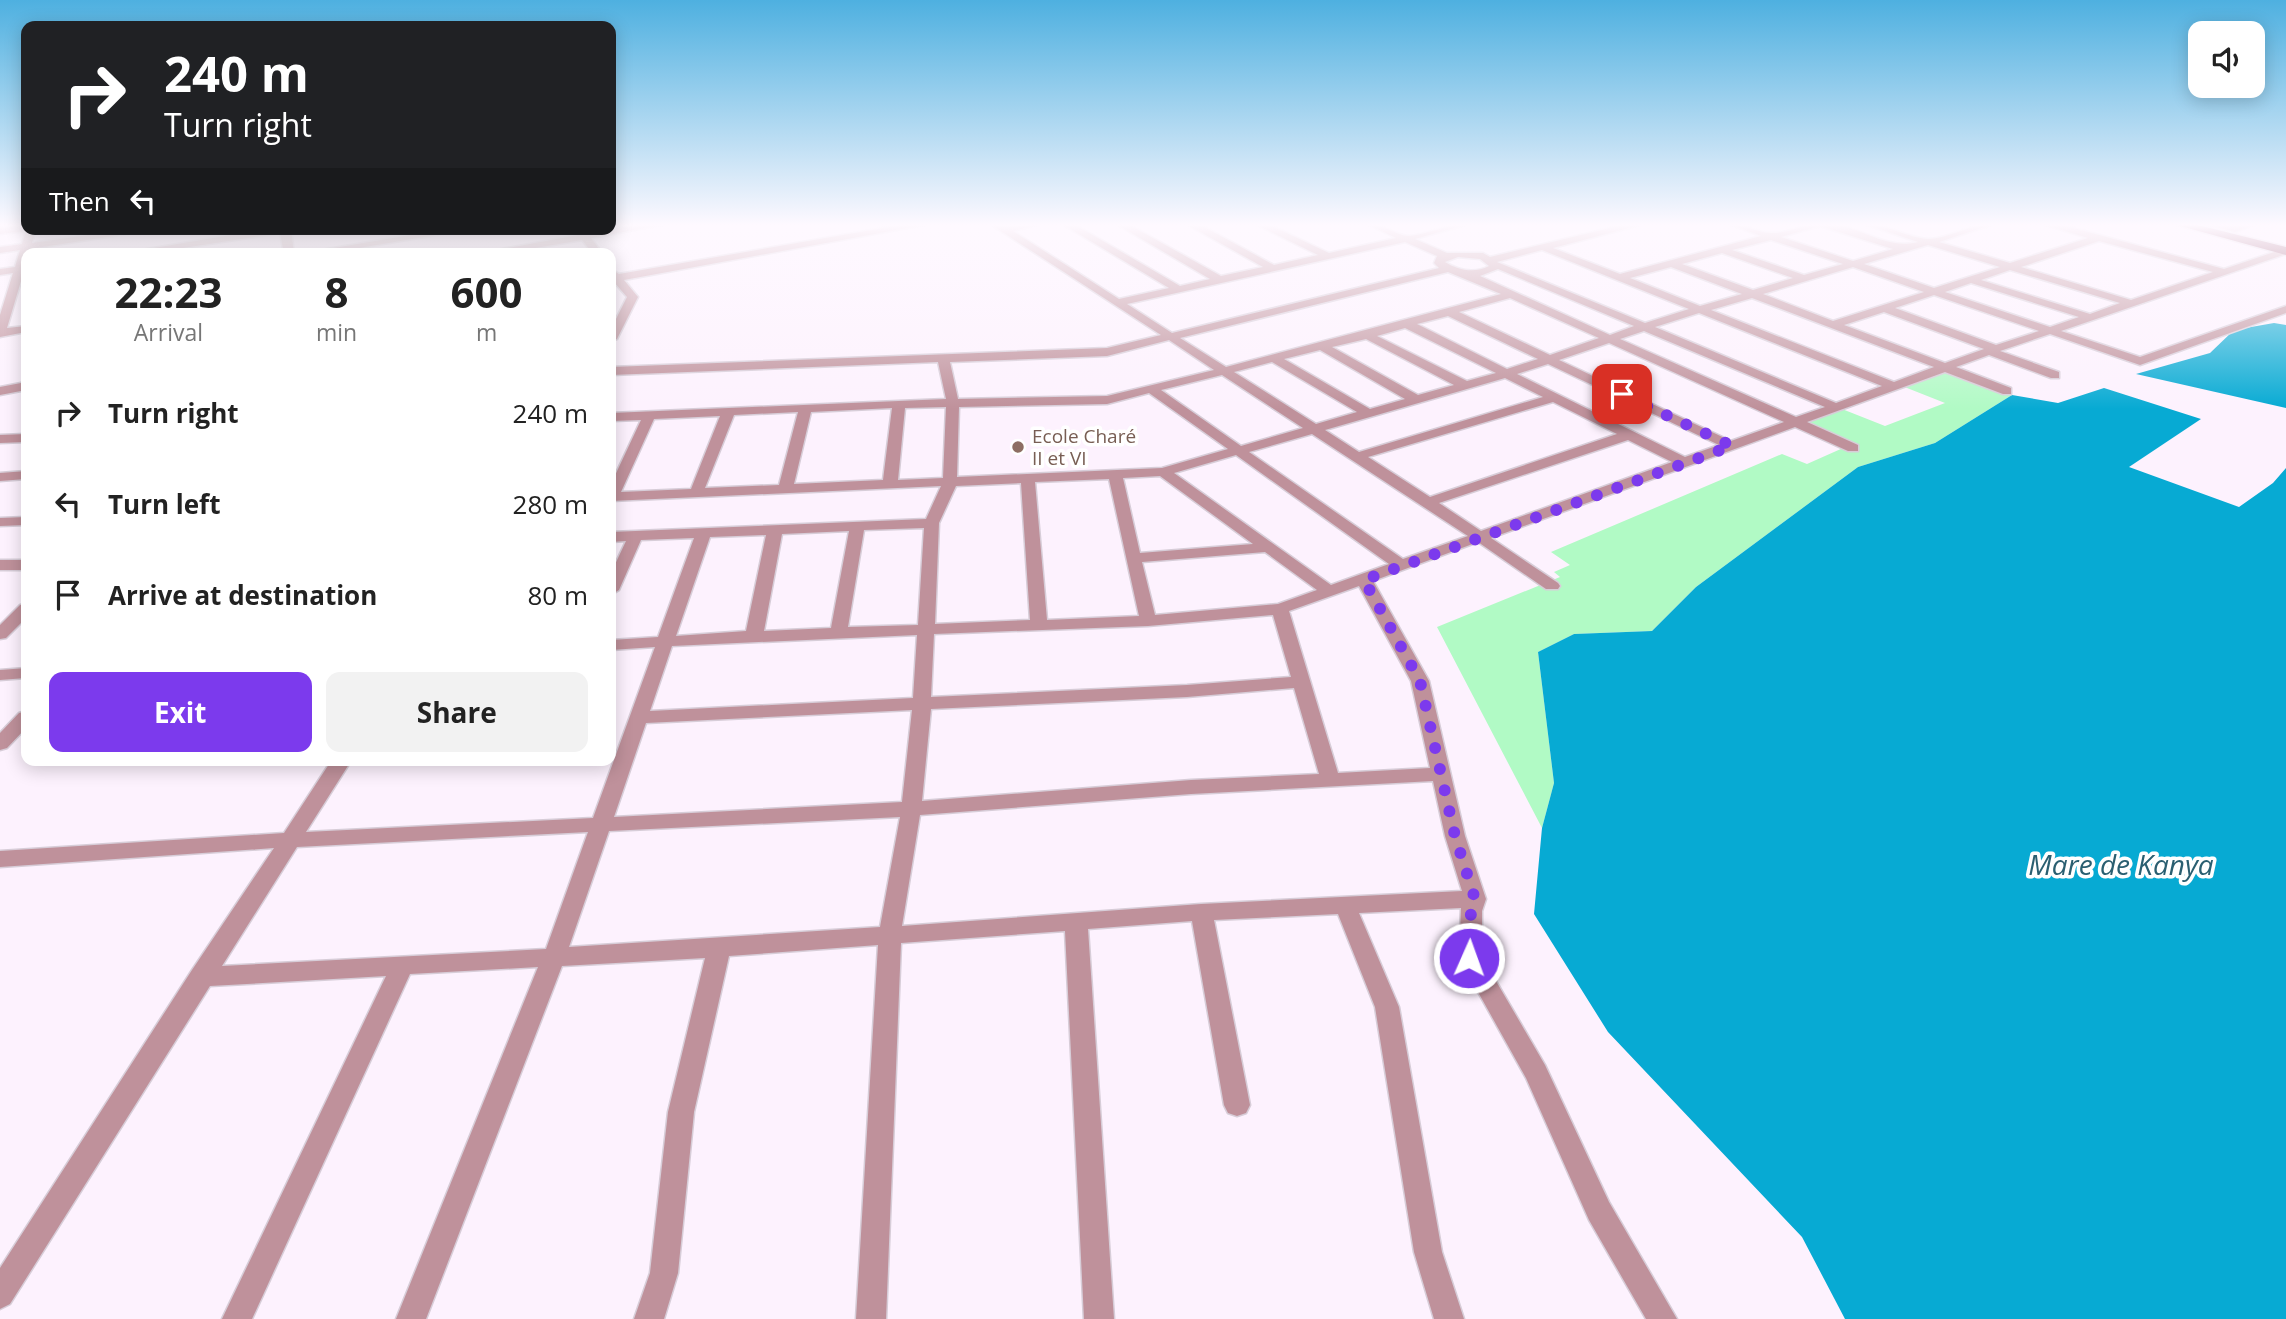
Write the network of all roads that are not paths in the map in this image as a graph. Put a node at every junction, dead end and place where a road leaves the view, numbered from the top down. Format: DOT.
graph roads {
  1 [pos="14,286"];
  2 [pos="622,286"];
  3 [pos="1089,286"];
  4 [pos="1172,286"];
  5 [pos="1194,286"];
  6 [pos="1381,286"];
  7 [pos="1493,286"];
  8 [pos="1549,286"];
  9 [pos="1642,286"];
  10 [pos="1733,286"];
  11 [pos="1781,286"];
  12 [pos="1915,286"];
  13 [pos="1948,286"];
  14 [pos="1990,286"];
  15 [pos="2072,286"];
  16 [pos="2183,286"];
  17 [pos="1178,289"];
  18 [pos="1931,291"];
  19 [pos="1754,293"];
  20 [pos="1512,294"];
  21 [pos="5,301"];
  22 [pos="1116,303"];
  23 [pos="2130,303"];
  24 [pos="1881,307"];
  25 [pos="1701,309"];
  26 [pos="2286,309"];
  27 [pos="1449,312"];
  28 [pos="2089,317"];
  29 [pos="1405,323"];
  30 [pos="1835,324"];
  31 [pos="616,325"];
  32 [pos="1645,327"];
  33 [pos="1,328"];
  34 [pos="21,329"];
  35 [pos="2048,330"];
  36 [pos="1367,335"];
  37 [pos="1172,337"];
  38 [pos="1612,339"];
  39 [pos="1319,345"];
  40 [pos="1992,350"];
  41 [pos="943,357"];
  42 [pos="1271,357"];
  43 [pos="1552,360"];
  44 [pos="1945,368"];
  45 [pos="1222,370"];
  46 [pos="616,371"];
  47 [pos="1506,374"];
  48 [pos="2055,375"];
  49 [pos="1466,386"];
  50 [pos="1893,386"];
  51 [pos="21,387"];
  52 [pos="1153,390"];
  53 [pos="0,391"];
  54 [pos="2007,391"];
  55 [pos="21,396"];
  56 [pos="0,397"];
  57 [pos="1552,398"];
  58 [pos="1417,400"];
  59 [pos="898,404"];
  60 [pos="953,404"];
  61 [pos="1836,407"];
  62 [pos="806,408"];
  63 [pos="728,413"];
  64 [pos="1369,414"];
  65 [pos="649,416"];
  66 [pos="616,417"];
  67 [pos="1796,422"];
  68 [pos="1314,430"];
  69 [pos="1628,435"];
  70 [pos="21,438"];
  71 [pos="0,439"];
  72 [pos="1732,446"];
  73 [pos="1853,448"];
  74 [pos="1241,451"];
  75 [pos="1355,457"];
  76 [pos="1685,463"];
  77 [pos="1163,472"];
  78 [pos="21,475"];
  79 [pos="1115,476"];
  80 [pos="0,477"];
  81 [pos="1028,479"];
  82 [pos="950,482"];
  83 [pos="890,485"];
  84 [pos="616,486"];
  85 [pos="785,490"];
  86 [pos="696,494"];
  87 [pos="616,497"];
  88 [pos="1428,502"];
  89 [pos="21,521"];
  90 [pos="0,522"];
  91 [pos="933,523"];
  92 [pos="857,526"];
  93 [pos="775,529"];
  94 [pos="704,532"];
  95 [pos="636,535"];
  96 [pos="616,537"];
  97 [pos="1481,537"];
  98 [pos="1268,547"];
  99 [pos="1134,558"];
  100 [pos="0,565"];
  101 [pos="21,565"];
  102 [pos="1402,566"];
  103 [pos="616,579"];
  104 [pos="1364,580"];
  105 [pos="1552,586"];
  106 [pos="1328,590"];
  107 [pos="1280,609"];
  108 [pos="21,612"];
  109 [pos="21,614"];
  110 [pos="0,616"];
  111 [pos="1149,621"];
  112 [pos="1039,625"];
  113 [pos="926,629"];
  114 [pos="0,634"];
  115 [pos="838,634"];
  116 [pos="754,636"];
  117 [pos="665,640"];
  118 [pos="616,645"];
  119 [pos="21,673"];
  120 [pos="0,675"];
  121 [pos="1302,682"];
  122 [pos="922,704"];
  123 [pos="638,718"];
  124 [pos="21,722"];
  125 [pos="0,744"];
  126 [pos="338,766"];
  127 [pos="1440,774"];
  128 [pos="1330,779"];
  129 [pos="911,809"];
  130 [pos="602,824"];
  131 [pos="288,840"];
  132 [pos="0,859"];
  133 [pos="1475,899"];
  134 [pos="1345,905"];
  135 [pos="1201,912"];
  136 [pos="1076,921"];
  137 [pos="890,933"];
  138 [pos="719,948"];
  139 [pos="554,957"];
  140 [pos="403,964"];
  141 [pos="200,977"];
  142 [pos="1237,1105"];
  143 [pos="0,1294"];
  144 [pos="237,1319"];
  145 [pos="411,1319"];
  146 [pos="649,1319"];
  147 [pos="871,1319"];
  148 [pos="1100,1319"];
  149 [pos="1449,1319"];
  150 [pos="1662,1319"];
  1 -- 21 [label="street"];
  2 -- 31 [label="street"];
  3 -- 22 [label="street"];
  4 -- 17 [label="street"];
  5 -- 17 [label="street"];
  6 -- 37 [label="street"];
  7 -- 20 [label="street"];
  8 -- 32 [label="street"];
  9 -- 25 [label="street"];
  10 -- 19 [label="street"];
  11 -- 19 [label="street"];
  12 -- 18 [label="street"];
  13 -- 18 [label="street"];
  14 -- 28 [label="street"];
  15 -- 23 [label="street"];
  16 -- 23 [label="street"];
  17 -- 22 [label="street"];
  18 -- 24 [label="street"];
  18 -- 35 [label="street"];
  19 -- 25 [label="street"];
  19 -- 30 [label="street"];
  20 -- 27 [label="street"];
  20 -- 38 [label="street"];
  21 -- 33 [label="street"];
  22 -- 37 [label="street"];
  23 -- 28 [label="street"];
  24 -- 30 [label="street"];
  24 -- 40 [label="street"];
  25 -- 32 [label="street"];
  25 -- 50 [label="street"];
  26 -- 35 [label="street"];
  27 -- 29 [label="street"];
  27 -- 43 [label="street"];
  28 -- 35 [label="street"];
  29 -- 36 [label="street"];
  29 -- 47 [label="street"];
  30 -- 44 [label="street"];
  32 -- 38 [label="street"];
  32 -- 61 [label="street"];
  33 -- 34 [label="street"];
  35 -- 40 [label="street"];
  36 -- 39 [label="street"];
  36 -- 49 [label="street"];
  37 -- 41 [label="street"];
  37 -- 45 [label="street"];
  38 -- 43 [label="street"];
  38 -- 67 [label="street"];
  39 -- 42 [label="street"];
  39 -- 58 [label="street"];
  40 -- 44 [label="street"];
  40 -- 48 [label="street"];
  41 -- 46 [label="street"];
  41 -- 60 [label="street"];
  42 -- 45 [label="street"];
  42 -- 64 [label="street"];
  43 -- 47 [label="street"];
  43 -- 72 [label="street"];
  44 -- 50 [label="street"];
  44 -- 54 [label="street"];
  45 -- 52 [label="street"];
  45 -- 68 [label="street"];
  47 -- 49 [label="street"];
  47 -- 57 [label="street"];
  49 -- 58 [label="street"];
  50 -- 61 [label="street"];
  51 -- 53 [label="street"];
  52 -- 60 [label="street"];
  52 -- 74 [label="street"];
  55 -- 56 [label="street"];
  57 -- 69 [label="street"];
  57 -- 75 [label="street"];
  58 -- 64 [label="street"];
  59 -- 60 [label="street"];
  59 -- 62 [label="street"];
  59 -- 83 [label="street"];
  60 -- 82 [label="street"];
  61 -- 67 [label="street"];
  62 -- 63 [label="street"];
  62 -- 85 [label="street"];
  63 -- 65 [label="street"];
  63 -- 86 [label="street"];
  64 -- 68 [label="street"];
  65 -- 66 [label="street"];
  65 -- 84 [label="street"];
  67 -- 72 [label="street"];
  67 -- 73 [label="street"];
  68 -- 74 [label="street"];
  68 -- 75 [label="street"];
  69 -- 76 [label="street"];
  69 -- 88 [label="street"];
  70 -- 71 [label="street"];
  72 -- 76 [label="street"];
  74 -- 77 [label="street"];
  74 -- 102 [label="street"];
  75 -- 88 [label="street"];
  76 -- 97 [label="street"];
  77 -- 79 [label="street"];
  77 -- 98 [label="street"];
  78 -- 80 [label="street"];
  79 -- 81 [label="street"];
  79 -- 99 [label="street"];
  81 -- 82 [label="street"];
  81 -- 112 [label="street"];
  82 -- 83 [label="street"];
  82 -- 91 [label="street"];
  83 -- 85 [label="street"];
  85 -- 86 [label="street"];
  86 -- 87 [label="street"];
  88 -- 97 [label="street"];
  89 -- 90 [label="street"];
  91 -- 92 [label="street"];
  91 -- 113 [label="street"];
  92 -- 93 [label="street"];
  92 -- 115 [label="street"];
  93 -- 94 [label="street"];
  93 -- 116 [label="street"];
  94 -- 95 [label="street"];
  94 -- 117 [label="street"];
  95 -- 96 [label="street"];
  95 -- 103 [label="street"];
  97 -- 102 [label="street"];
  97 -- 105 [label="street"];
  98 -- 99 [label="street"];
  98 -- 106 [label="street"];
  99 -- 111 [label="street"];
  100 -- 101 [label="street"];
  102 -- 104 [label="street"];
  104 -- 106 [label="street"];
  104 -- 127 [label="street"];
  106 -- 107 [label="street"];
  107 -- 111 [label="street"];
  107 -- 121 [label="street"];
  108 -- 110 [label="street"];
  109 -- 114 [label="street"];
  111 -- 112 [label="street"];
  112 -- 113 [label="street"];
  113 -- 115 [label="street"];
  113 -- 122 [label="street"];
  115 -- 116 [label="street"];
  116 -- 117 [label="street"];
  117 -- 118 [label="street"];
  117 -- 123 [label="street"];
  119 -- 120 [label="street"];
  121 -- 122 [label="street"];
  121 -- 128 [label="street"];
  122 -- 123 [label="street"];
  122 -- 129 [label="street"];
  123 -- 130 [label="street"];
  124 -- 125 [label="street"];
  126 -- 131 [label="street"];
  127 -- 128 [label="street"];
  127 -- 133 [label="street"];
  128 -- 129 [label="street"];
  129 -- 130 [label="street"];
  129 -- 137 [label="street"];
  130 -- 131 [label="street"];
  130 -- 139 [label="street"];
  131 -- 132 [label="street"];
  131 -- 141 [label="street"];
  133 -- 134 [label="street"];
  133 -- 150 [label="street"];
  134 -- 135 [label="street"];
  134 -- 149 [label="street"];
  135 -- 136 [label="street"];
  135 -- 142 [label="street"];
  136 -- 137 [label="street"];
  136 -- 148 [label="street"];
  137 -- 138 [label="street"];
  137 -- 147 [label="street"];
  138 -- 139 [label="street"];
  138 -- 146 [label="street"];
  139 -- 140 [label="street"];
  139 -- 145 [label="street"];
  140 -- 141 [label="street"];
  140 -- 144 [label="street"];
  141 -- 143 [label="street"];
}
